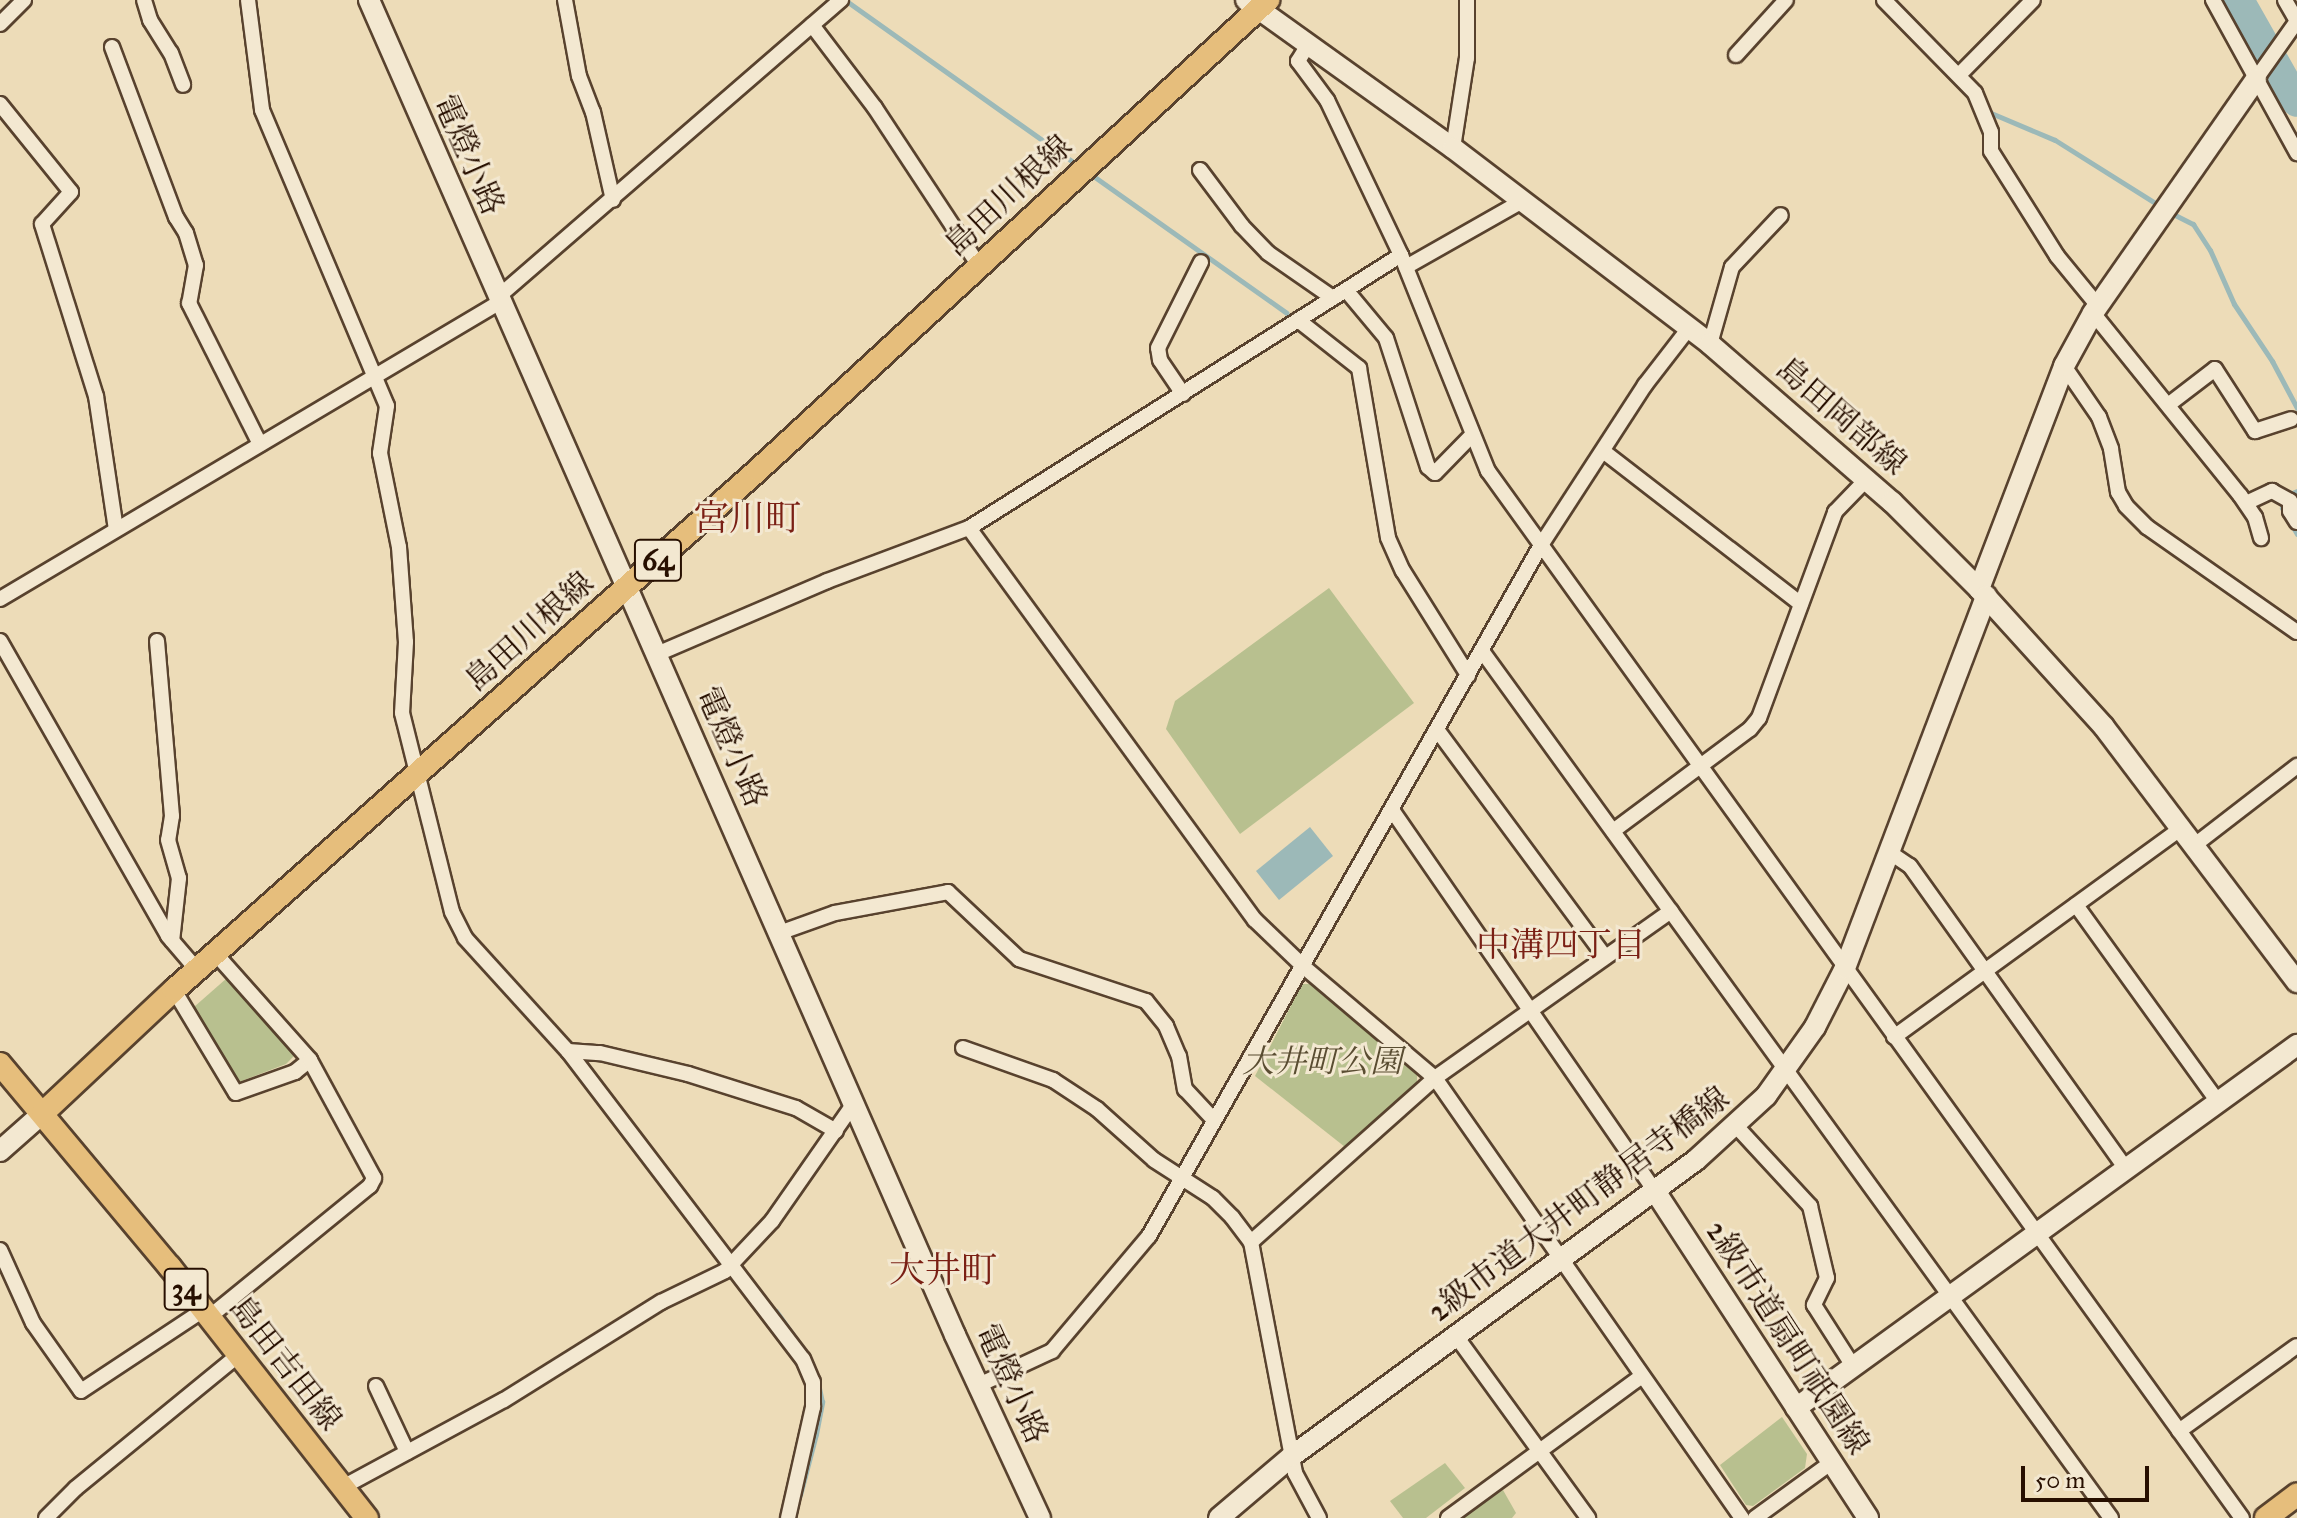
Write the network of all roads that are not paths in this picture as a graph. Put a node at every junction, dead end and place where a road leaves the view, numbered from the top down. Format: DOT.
graph roads {
  1 [pos="24,0"];
  2 [pos="144,0"];
  3 [pos="248,0"];
  4 [pos="369,0"];
  5 [pos="565,0"];
  6 [pos="841,0"];
  7 [pos="1467,0"];
  8 [pos="1786,0"];
  9 [pos="1884,0"];
  10 [pos="2033,0"];
  11 [pos="2213,0"];
  12 [pos="2285,0"];
  13 [pos="1258,3"];
  14 [pos="0,24"];
  15 [pos="2295,24"];
  16 [pos="812,25"];
  17 [pos="1308,45"];
  18 [pos="112,47"];
  19 [pos="1736,55"];
  20 [pos="1959,75"];
  21 [pos="2258,76"];
  22 [pos="183,85"];
  23 [pos="0,104"];
  24 [pos="1453,148"];
  25 [pos="2297,153"];
  26 [pos="1200,170"];
  27 [pos="613,200"];
  28 [pos="1522,201"];
  29 [pos="1781,215"];
  30 [pos="1404,261"];
  31 [pos="1201,262"];
  32 [pos="980,267"];
  33 [pos="1340,294"];
  34 [pos="499,299"];
  35 [pos="2096,309"];
  36 [pos="1298,320"];
  37 [pos="1689,328"];
  38 [pos="1710,344"];
  39 [pos="2064,366"];
  40 [pos="374,376"];
  41 [pos="1183,394"];
  42 [pos="2168,405"];
  43 [pos="2291,419"];
  44 [pos="1473,434"];
  45 [pos="260,444"];
  46 [pos="1603,451"];
  47 [pos="1867,479"];
  48 [pos="2246,503"];
  49 [pos="2297,522"];
  50 [pos="969,528"];
  51 [pos="116,530"];
  52 [pos="2261,538"];
  53 [pos="1541,545"];
  54 [pos="628,587"];
  55 [pos="1983,592"];
  56 [pos="0,599"];
  57 [pos="1801,604"];
  58 [pos="2297,632"];
  59 [pos="0,641"];
  60 [pos="157,641"];
  61 [pos="1482,651"];
  62 [pos="657,654"];
  63 [pos="1468,675"];
  64 [pos="1438,731"];
  65 [pos="2297,766"];
  66 [pos="1701,767"];
  67 [pos="419,774"];
  68 [pos="1392,810"];
  69 [pos="2183,827"];
  70 [pos="1613,831"];
  71 [pos="2196,844"];
  72 [pos="1889,852"];
  73 [pos="2076,905"];
  74 [pos="1671,911"];
  75 [pos="779,933"];
  76 [pos="172,941"];
  77 [pos="216,954"];
  78 [pos="1605,957"];
  79 [pos="1304,967"];
  80 [pos="1845,968"];
  81 [pos="198,971"];
  82 [pos="1985,971"];
  83 [pos="2297,982"];
  84 [pos="174,990"];
  85 [pos="1529,1012"];
  86 [pos="1894,1037"];
  87 [pos="2297,1045"];
  88 [pos="963,1048"];
  89 [pos="568,1051"];
  90 [pos="310,1060"];
  91 [pos="0,1064"];
  92 [pos="1786,1072"];
  93 [pos="1435,1078"];
  94 [pos="2218,1102"];
  95 [pos="853,1105"];
  96 [pos="43,1113"];
  97 [pos="1214,1120"];
  98 [pos="1737,1127"];
  99 [pos="836,1131"];
  100 [pos="0,1151"];
  101 [pos="2126,1169"];
  102 [pos="1181,1177"];
  103 [pos="1655,1191"];
  104 [pos="2036,1233"];
  105 [pos="1251,1242"];
  106 [pos="0,1250"];
  107 [pos="1561,1260"];
  108 [pos="732,1265"];
  109 [pos="1948,1297"];
  110 [pos="205,1314"];
  111 [pos="1456,1336"];
  112 [pos="2297,1346"];
  113 [pos="237,1356"];
  114 [pos="1853,1366"];
  115 [pos="1642,1376"];
  116 [pos="979,1385"];
  117 [pos="376,1386"];
  118 [pos="1796,1408"];
  119 [pos="2179,1431"];
  120 [pos="1539,1451"];
  121 [pos="407,1452"];
  122 [pos="1292,1456"];
  123 [pos="1832,1462"];
  124 [pos="341,1488"];
  125 [pos="2297,1495"];
  126 [pos="46,1518"];
  127 [pos="367,1518"];
  128 [pos="788,1518"];
  129 [pos="1040,1518"];
  130 [pos="1219,1518"];
  131 [pos="1319,1518"];
  132 [pos="1448,1518"];
  133 [pos="1588,1518"];
  134 [pos="1742,1518"];
  135 [pos="1755,1518"];
  136 [pos="1868,1518"];
  137 [pos="2111,1518"];
  138 [pos="2242,1518"];
  139 [pos="2266,1518"];
  1 -- 14 [label="street"];
  2 -- 22 [label="street"];
  3 -- 40 [label="street"];
  4 -- 34 [label="street, 電燈小路"];
  5 -- 27 [label="street"];
  6 -- 16 [label="street"];
  7 -- 24 [label="street"];
  8 -- 19 [label="street"];
  9 -- 20 [label="street"];
  10 -- 20 [label="street"];
  11 -- 21 [label="street"];
  12 -- 15 [label="street"];
  13 -- 17 [label="street, 島田岡部線"];
  13 -- 32 [label="main road, 島田川根線 / 64"];
  15 -- 21 [label="street"];
  16 -- 27 [label="street"];
  16 -- 32 [label="street"];
  17 -- 24 [label="street, 島田岡部線"];
  17 -- 30 [label="street"];
  18 -- 45 [label="street"];
  20 -- 35 [label="street"];
  21 -- 25 [label="street"];
  21 -- 35 [label="street, 2級市道大井町静居寺橋線"];
  23 -- 51 [label="street"];
  24 -- 28 [label="street, 島田岡部線"];
  26 -- 33 [label="street"];
  27 -- 34 [label="street"];
  28 -- 30 [label="street"];
  28 -- 37 [label="street, 島田岡部線"];
  29 -- 38 [label="street"];
  30 -- 33 [label="street"];
  30 -- 44 [label="street"];
  31 -- 41 [label="street"];
  32 -- 54 [label="main road, 島田川根線 / 64"];
  33 -- 36 [label="street"];
  33 -- 44 [label="street"];
  34 -- 40 [label="street"];
  34 -- 54 [label="street, 電燈小路"];
  35 -- 39 [label="street, 2級市道大井町静居寺橋線"];
  35 -- 42 [label="street"];
  36 -- 41 [label="street"];
  36 -- 63 [label="street"];
  37 -- 38 [label="street, 島田岡部線"];
  37 -- 46 [label="street"];
  38 -- 47 [label="street, 島田岡部線"];
  39 -- 55 [label="street, 2級市道大井町静居寺橋線"];
  39 -- 58 [label="street"];
  40 -- 45 [label="street"];
  40 -- 67 [label="street"];
  41 -- 50 [label="street"];
  42 -- 43 [label="street"];
  42 -- 48 [label="street"];
  44 -- 53 [label="street"];
  45 -- 51 [label="street"];
  46 -- 53 [label="street"];
  46 -- 57 [label="street"];
  47 -- 55 [label="street, 島田岡部線"];
  47 -- 57 [label="street"];
  48 -- 49 [label="street"];
  48 -- 52 [label="street"];
  50 -- 62 [label="street"];
  50 -- 79 [label="street"];
  51 -- 56 [label="street"];
  53 -- 61 [label="street"];
  53 -- 66 [label="street"];
  54 -- 62 [label="street, 電燈小路"];
  54 -- 67 [label="main road, 島田川根線 / 64"];
  55 -- 69 [label="street, 島田岡部線"];
  55 -- 72 [label="street, 2級市道大井町静居寺橋線"];
  57 -- 66 [label="street"];
  59 -- 76 [label="street"];
  60 -- 76 [label="street"];
  61 -- 63 [label="street"];
  61 -- 70 [label="street"];
  62 -- 75 [label="street, 電燈小路"];
  63 -- 64 [label="street"];
  64 -- 68 [label="street"];
  64 -- 78 [label="street"];
  65 -- 71 [label="street"];
  66 -- 70 [label="street"];
  66 -- 80 [label="street"];
  67 -- 77 [label="main road, 島田川根線 / 64"];
  67 -- 89 [label="street"];
  68 -- 79 [label="street"];
  68 -- 85 [label="street"];
  69 -- 71 [label="street, 島田岡部線"];
  69 -- 73 [label="street"];
  70 -- 74 [label="street"];
  71 -- 83 [label="street, 島田岡部線"];
  72 -- 80 [label="street, 2級市道大井町静居寺橋線"];
  72 -- 82 [label="street"];
  73 -- 82 [label="street"];
  73 -- 94 [label="street"];
  74 -- 78 [label="street"];
  74 -- 92 [label="street"];
  75 -- 95 [label="street, 電燈小路"];
  75 -- 97 [label="street"];
  76 -- 81 [label="street"];
  77 -- 81 [label="main road, 島田川根線 / 64"];
  77 -- 90 [label="street"];
  78 -- 85 [label="street"];
  79 -- 93 [label="street"];
  79 -- 97 [label="street"];
  80 -- 86 [label="street"];
  80 -- 92 [label="street, 2級市道大井町静居寺橋線"];
  81 -- 84 [label="main road, 島田川根線 / 64"];
  82 -- 86 [label="street"];
  82 -- 101 [label="street"];
  84 -- 90 [label="street"];
  84 -- 96 [label="main road, 島田川根線 / 64"];
  85 -- 93 [label="street"];
  85 -- 103 [label="street"];
  86 -- 104 [label="street"];
  87 -- 94 [label="street"];
  88 -- 102 [label="street"];
  89 -- 99 [label="street"];
  89 -- 108 [label="street"];
  90 -- 110 [label="street"];
  91 -- 96 [label="main road, 島田吉田線 / 34"];
  92 -- 98 [label="street, 2級市道大井町静居寺橋線"];
  92 -- 109 [label="street"];
  93 -- 105 [label="street"];
  93 -- 107 [label="street"];
  94 -- 101 [label="street"];
  95 -- 99 [label="street"];
  95 -- 116 [label="street, 電燈小路"];
  96 -- 100 [label="street"];
  96 -- 110 [label="main road, 島田吉田線 / 34"];
  97 -- 102 [label="street"];
  98 -- 103 [label="street, 2級市道大井町静居寺橋線"];
  98 -- 114 [label="street"];
  99 -- 108 [label="street"];
  101 -- 104 [label="street"];
  102 -- 105 [label="street"];
  102 -- 116 [label="street"];
  103 -- 107 [label="street, 2級市道大井町静居寺橋線"];
  103 -- 118 [label="street, 2級市道扇町祇園線"];
  104 -- 109 [label="street"];
  104 -- 119 [label="street"];
  105 -- 122 [label="street"];
  106 -- 110 [label="street"];
  107 -- 111 [label="street, 2級市道大井町静居寺橋線"];
  107 -- 115 [label="street"];
  108 -- 121 [label="street"];
  108 -- 128 [label="street"];
  109 -- 114 [label="street"];
  109 -- 137 [label="street"];
  110 -- 113 [label="main road, 島田吉田線 / 34"];
  111 -- 120 [label="street"];
  111 -- 122 [label="street, 2級市道大井町静居寺橋線"];
  112 -- 119 [label="street"];
  113 -- 124 [label="main road, 島田吉田線 / 34"];
  113 -- 126 [label="street"];
  114 -- 118 [label="street"];
  115 -- 120 [label="street"];
  115 -- 134 [label="street"];
  116 -- 129 [label="street, 電燈小路"];
  117 -- 121 [label="street"];
  118 -- 123 [label="street, 2級市道扇町祇園線"];
  119 -- 138 [label="street"];
  120 -- 132 [label="street"];
  120 -- 133 [label="street"];
  121 -- 124 [label="street"];
  122 -- 130 [label="street, 2級市道大井町静居寺橋線"];
  122 -- 131 [label="street"];
  123 -- 135 [label="street"];
  123 -- 136 [label="street, 2級市道扇町祇園線"];
  124 -- 127 [label="main road, 島田吉田線 / 34"];
  125 -- 139 [label="main road"];
}
